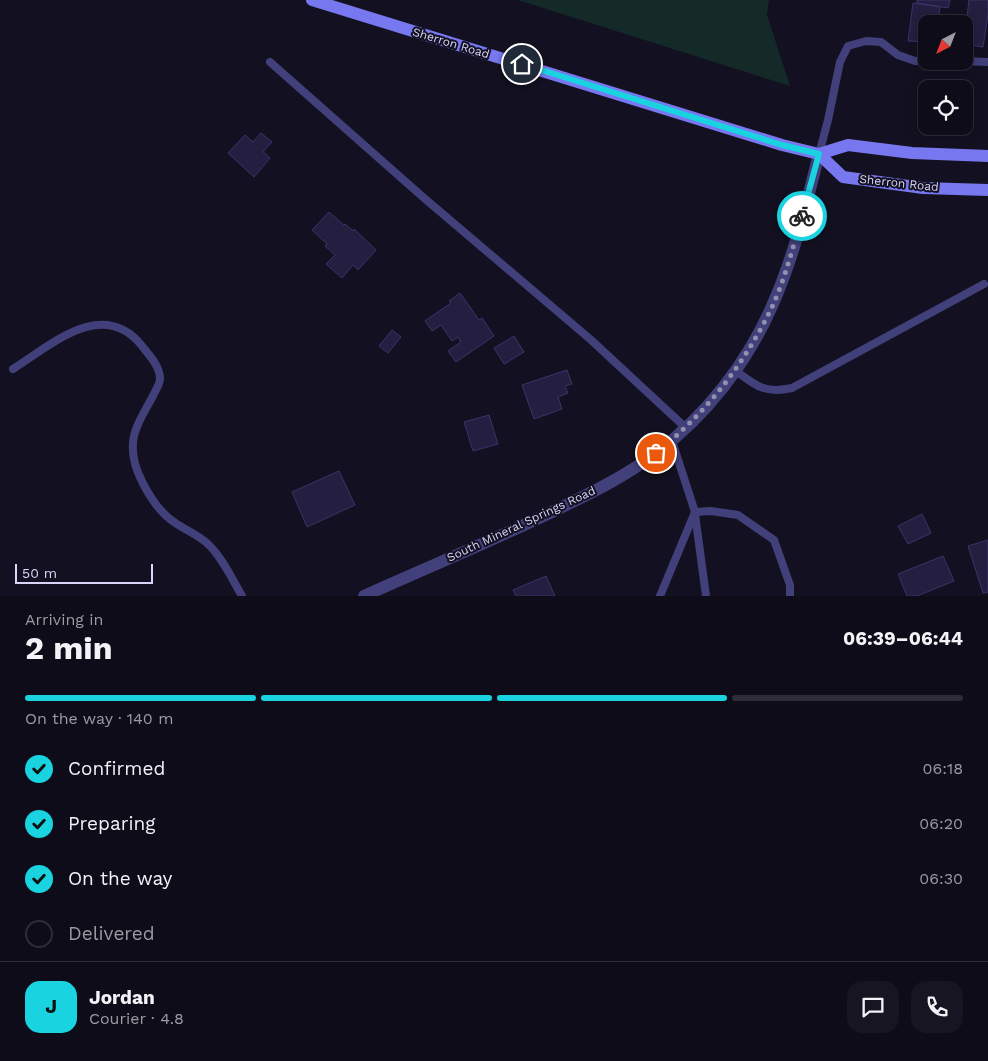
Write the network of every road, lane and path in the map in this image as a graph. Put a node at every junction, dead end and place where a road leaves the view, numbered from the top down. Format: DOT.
graph roads {
  1 [pos="312,0"];
  2 [pos="918,61"];
  3 [pos="973,61"];
  4 [pos="270,62"];
  5 [pos="988,62"];
  6 [pos="819,154"];
  7 [pos="988,156"];
  8 [pos="988,190"];
  9 [pos="984,284"];
  10 [pos="13,369"];
  11 [pos="736,370"];
  12 [pos="686,428"];
  13 [pos="672,441"];
  14 [pos="694,512"];
  15 [pos="242,596"];
  16 [pos="364,596"];
  17 [pos="660,596"];
  18 [pos="706,596"];
  19 [pos="790,596"];
  1 -- 6 [label="main road, Sherron Road"];
  2 -- 6 [label="lane"];
  3 -- 5 [label="lane"];
  4 -- 12 [label="lane"];
  6 -- 7 [label="main road"];
  6 -- 8 [label="main road, Sherron Road"];
  6 -- 11 [label="street, South Mineral Springs Road"];
  9 -- 11 [label="lane"];
  10 -- 15 [label="lane"];
  11 -- 12 [label="street, South Mineral Springs Road"];
  12 -- 13 [label="street, South Mineral Springs Road"];
  13 -- 14 [label="lane"];
  13 -- 16 [label="street, South Mineral Springs Road"];
  14 -- 17 [label="lane"];
  14 -- 18 [label="lane"];
  14 -- 19 [label="lane"];
}
